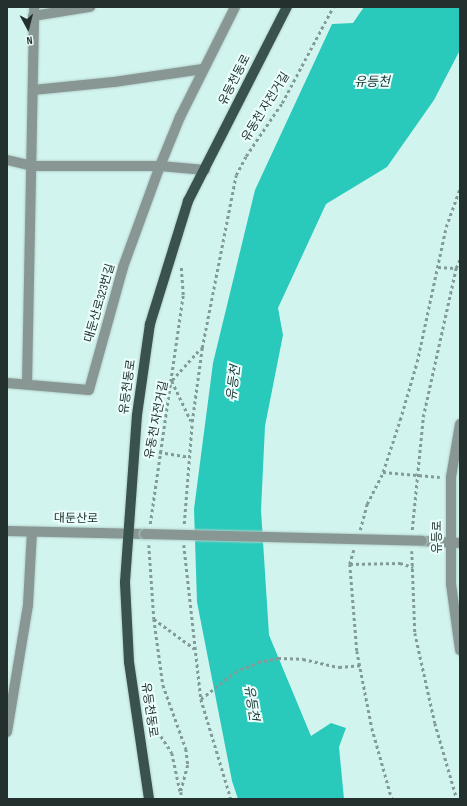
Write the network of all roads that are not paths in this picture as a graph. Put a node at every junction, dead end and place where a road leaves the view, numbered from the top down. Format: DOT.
graph roads {
  1 [pos="90,7"];
  2 [pos="235,7"];
  3 [pos="287,7"];
  4 [pos="33,12"];
  5 [pos="203,69"];
  6 [pos="33,90"];
  7 [pos="7,160"];
  8 [pos="32,166"];
  9 [pos="160,166"];
  10 [pos="205,170"];
  11 [pos="7,383"];
  12 [pos="27,384"];
  13 [pos="460,424"];
  14 [pos="451,475"];
  15 [pos="7,531"];
  16 [pos="32,532"];
  17 [pos="128,533"];
  18 [pos="455,543"];
  19 [pos="460,650"];
  20 [pos="7,732"];
  21 [pos="149,799"];
  1 -- 4 [label="street"];
  2 -- 5 [label="street, 대둔산로323번길"];
  3 -- 10 [label="main road, 유등천동로"];
  4 -- 6 [label="street"];
  5 -- 6 [label="street"];
  5 -- 9 [label="street, 대둔산로323번길"];
  6 -- 8 [label="street"];
  7 -- 8 [label="street"];
  8 -- 9 [label="street"];
  8 -- 12 [label="street"];
  9 -- 10 [label="street"];
  9 -- 12 [label="street, 대둔산로323번길"];
  10 -- 17 [label="main road, 유등천동로"];
  11 -- 12 [label="street, 대둔산로323번길"];
  13 -- 14 [label="street, 유등로"];
  14 -- 18 [label="street, 유등로"];
  15 -- 16 [label="street, 대둔산로"];
  16 -- 17 [label="street, 대둔산로"];
  16 -- 20 [label="street"];
  17 -- 18 [label="street, 대둔산로, bridge"];
  17 -- 21 [label="main road, 유등천동로"];
  18 -- 19 [label="street, 유등로"];
}
